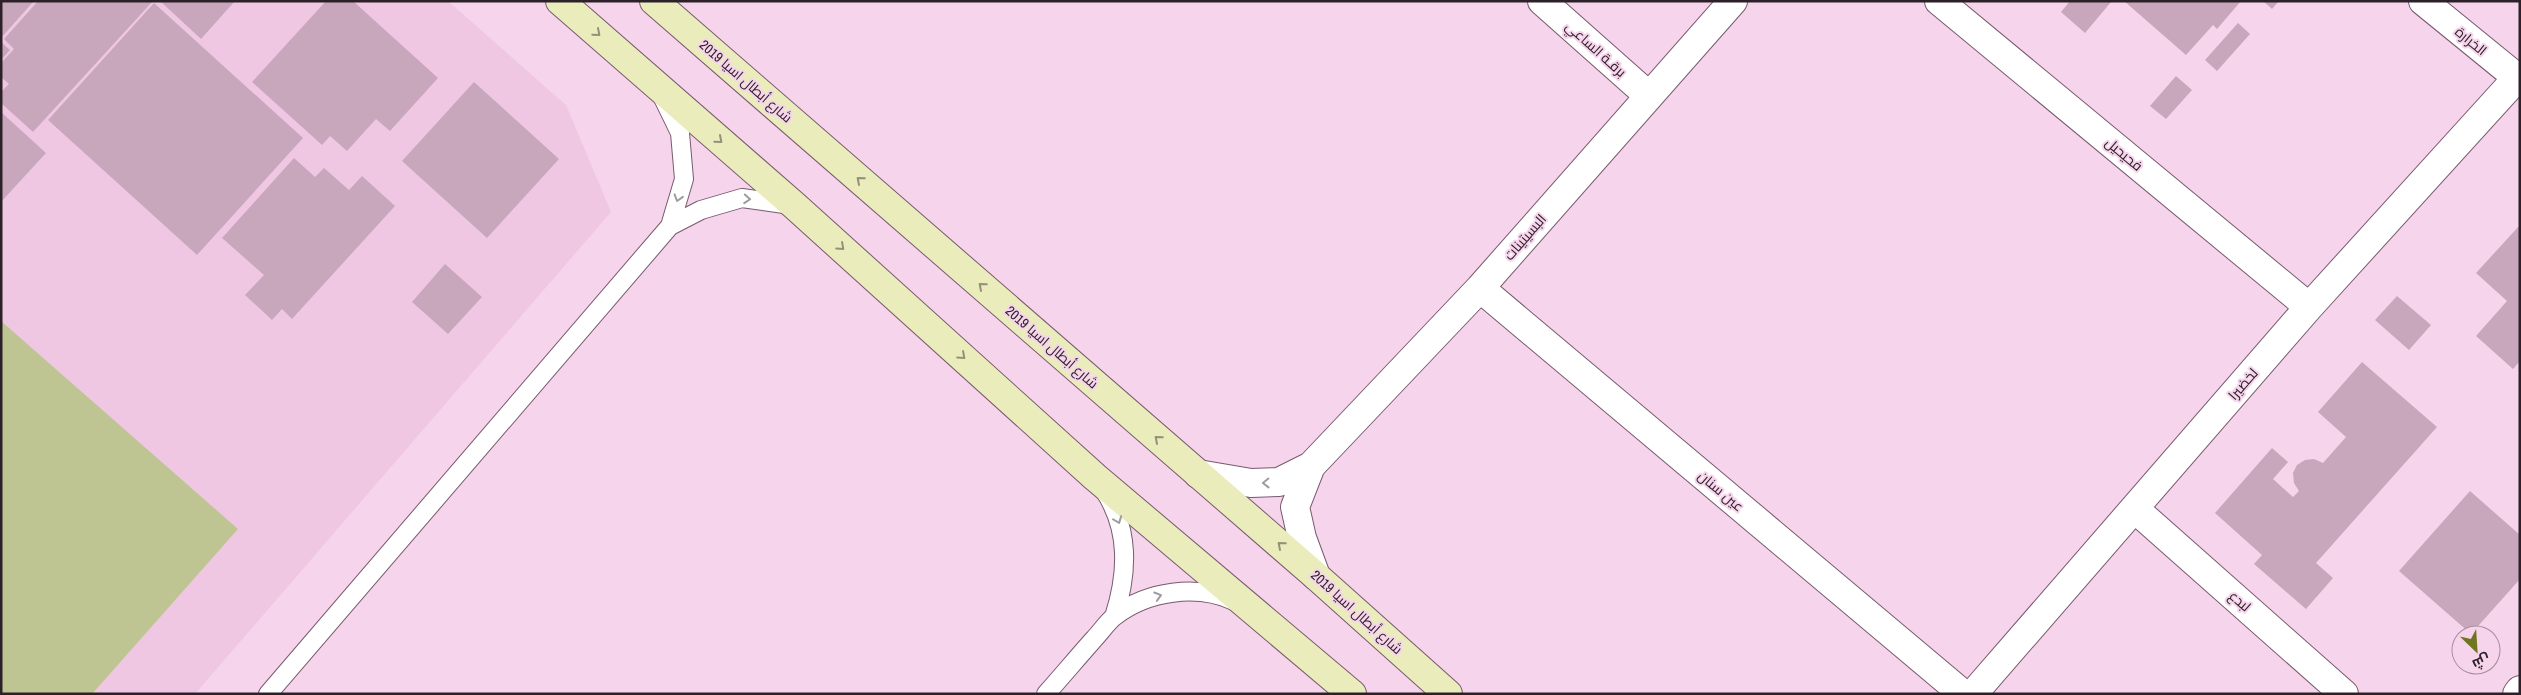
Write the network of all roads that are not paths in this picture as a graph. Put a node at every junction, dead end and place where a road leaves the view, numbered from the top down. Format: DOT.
graph roads {
  1 [pos="560,1"];
  2 [pos="654,1"];
  3 [pos="1542,1"];
  4 [pos="1733,1"];
  5 [pos="1939,1"];
  6 [pos="2423,1"];
  7 [pos="2519,78"];
  8 [pos="657,86"];
  9 [pos="1649,96"];
  10 [pos="795,206"];
  11 [pos="670,226"];
  12 [pos="1480,288"];
  13 [pos="2309,307"];
  14 [pos="1311,466"];
  15 [pos="1198,474"];
  16 [pos="1095,477"];
  17 [pos="2135,509"];
  18 [pos="1316,576"];
  19 [pos="1251,608"];
  20 [pos="1114,616"];
  21 [pos="2520,690"];
  22 [pos="268,694"];
  23 [pos="1046,694"];
  24 [pos="1352,694"];
  25 [pos="1448,694"];
  26 [pos="1963,694"];
  27 [pos="1973,694"];
  28 [pos="2344,694"];
  29 [pos="2517,694"];
  1 -- 8 [label="main road, one-way"];
  15 -- 2 [label="main road, شارع أبطال اسيا 2019, one-way"];
  3 -- 9 [label="street, برقـة الساعي"];
  4 -- 9 [label="street, البسيتينات"];
  5 -- 13 [label="street, فحيحيل"];
  6 -- 7 [label="street, الخرارة"];
  7 -- 13 [label="street, لخضيرا"];
  8 -- 10 [label="main road, one-way"];
  8 -- 11 [label="lane, one-way"];
  9 -- 12 [label="street, البسيتينات"];
  11 -- 10 [label="lane, one-way"];
  10 -- 16 [label="main road, one-way"];
  11 -- 22 [label="lane"];
  12 -- 14 [label="street, البسيتينات"];
  12 -- 26 [label="street, عين سنان"];
  13 -- 17 [label="street, لخضيرا"];
  14 -- 15 [label="street, البسيتينات, one-way"];
  14 -- 18 [label="street, البسيتينات"];
  18 -- 15 [label="main road, شارع أبطال اسيا 2019, one-way"];
  16 -- 19 [label="main road"];
  16 -- 20 [label="lane, one-way"];
  17 -- 27 [label="street, لخضيرا"];
  17 -- 28 [label="street, لبدع"];
  18 -- 25 [label="main road, شارع أبطال اسيا 2019"];
  20 -- 19 [label="lane, one-way"];
  19 -- 24 [label="main road"];
  20 -- 23 [label="lane"];
  21 -- 29 [label="street"];
}
